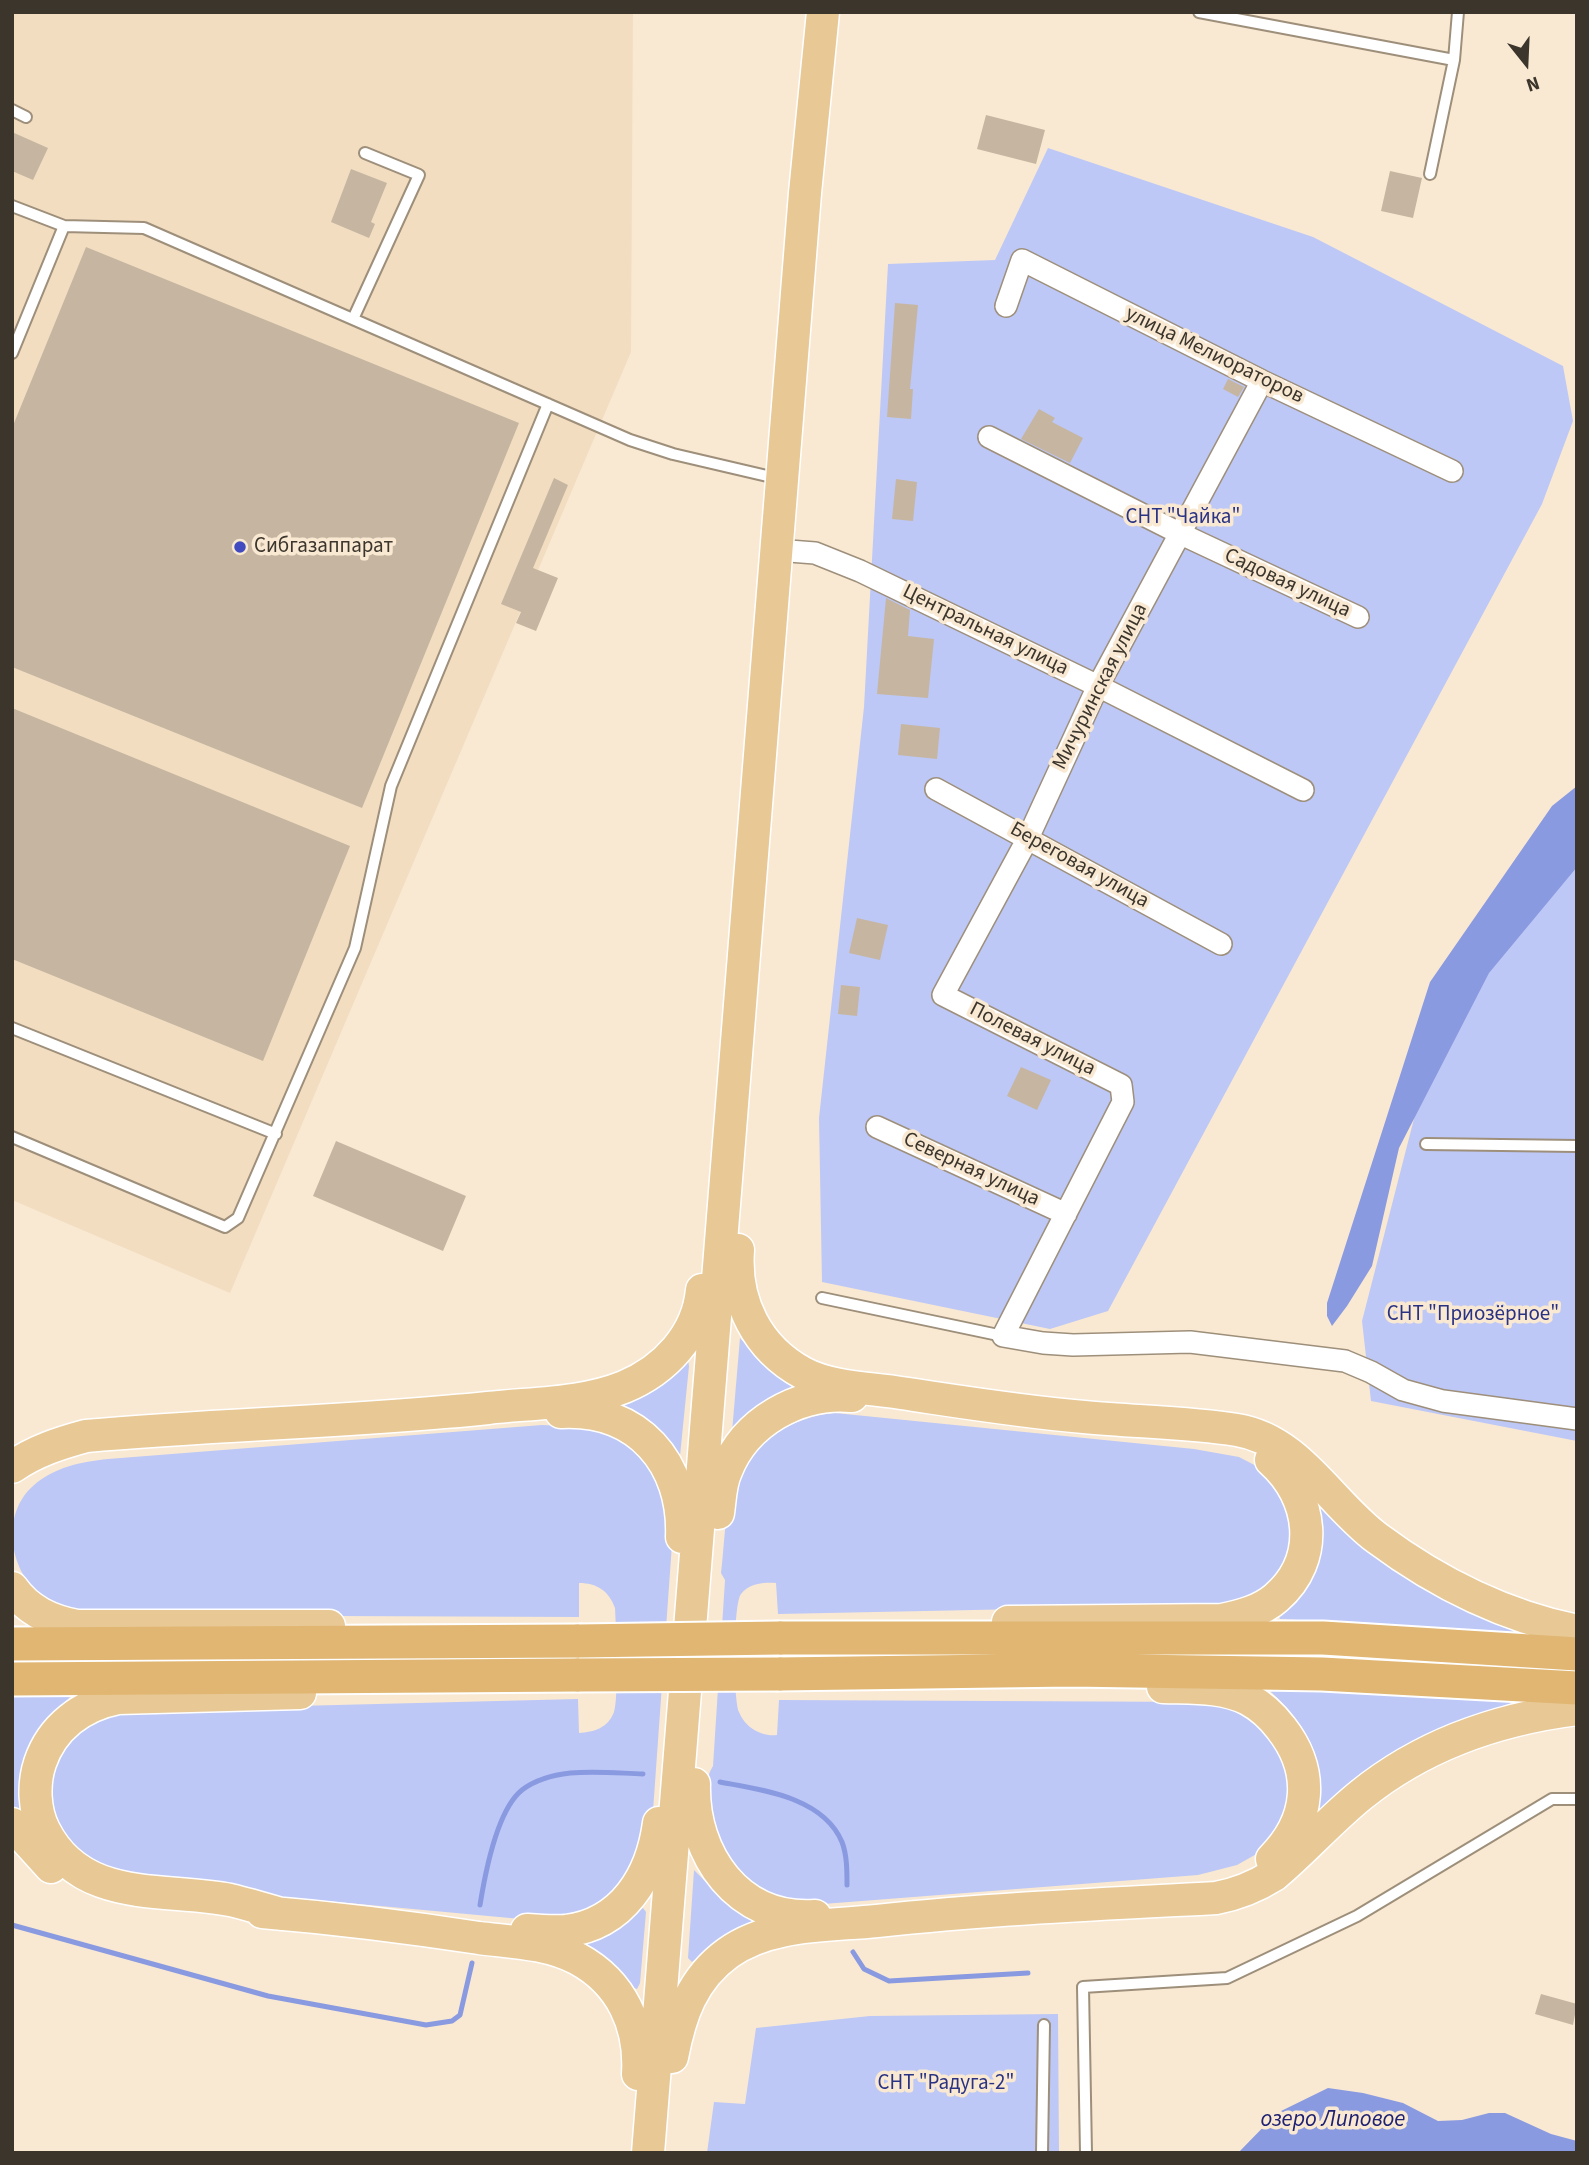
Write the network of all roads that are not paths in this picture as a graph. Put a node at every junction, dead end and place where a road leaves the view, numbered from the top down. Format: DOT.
graph roads {
  1 [pos="822,12"];
  2 [pos="1199,12"];
  3 [pos="1458,12"];
  4 [pos="1454,60"];
  5 [pos="12,110"];
  6 [pos="26,117"];
  7 [pos="365,153"];
  8 [pos="1430,173"];
  9 [pos="12,206"];
  10 [pos="64,226"];
  11 [pos="1006,306"];
  12 [pos="353,319"];
  13 [pos="17,333"];
  14 [pos="12,353"];
  15 [pos="1262,381"];
  16 [pos="548,404"];
  17 [pos="989,437"];
  18 [pos="1452,471"];
  19 [pos="783,479"];
  20 [pos="1181,534"];
  21 [pos="776,550"];
  22 [pos="1358,617"];
  23 [pos="1098,686"];
  24 [pos="763,725"];
  25 [pos="936,789"];
  26 [pos="1303,790"];
  27 [pos="1028,838"];
  28 [pos="1221,944"];
  29 [pos="943,995"];
  30 [pos="12,1028"];
  31 [pos="877,1127"];
  32 [pos="276,1134"];
  33 [pos="12,1137"];
  34 [pos="1426,1144"];
  35 [pos="1577,1146"];
  36 [pos="1066,1214"];
  37 [pos="822,1298"];
  38 [pos="1003,1336"];
  39 [pos="989,1406"];
  40 [pos="426,1414"];
  41 [pos="1081,1417"];
  42 [pos="1577,1419"];
  43 [pos="275,1425"];
  44 [pos="12,1467"];
  45 [pos="12,1487"];
  46 [pos="12,1588"];
  47 [pos="692,1616"];
  48 [pos="1577,1631"];
  49 [pos="828,1638"];
  50 [pos="528,1641"];
  51 [pos="12,1644"];
  52 [pos="1577,1654"];
  53 [pos="826,1674"];
  54 [pos="529,1675"];
  55 [pos="12,1679"];
  56 [pos="1577,1688"];
  57 [pos="1577,1709"];
  58 [pos="685,1710"];
  59 [pos="1577,1799"];
  60 [pos="12,1824"];
  61 [pos="1056,1906"];
  62 [pos="281,1914"];
  63 [pos="944,1914"];
  64 [pos="415,1929"];
  65 [pos="1044,2025"];
  66 [pos="631,2153"];
  67 [pos="648,2153"];
  68 [pos="664,2153"];
  69 [pos="1042,2153"];
  70 [pos="1086,2153"];
  1 -- 19 [label="main road"];
  2 -- 4 [label="lane"];
  3 -- 4 [label="lane"];
  4 -- 8 [label="lane"];
  5 -- 6 [label="lane"];
  7 -- 12 [label="lane"];
  9 -- 10 [label="lane"];
  10 -- 12 [label="lane"];
  10 -- 13 [label="lane"];
  11 -- 15 [label="street, улица Мелиораторов"];
  12 -- 16 [label="lane"];
  13 -- 14 [label="lane"];
  15 -- 18 [label="street, улица Мелиораторов"];
  15 -- 20 [label="street, Мичуринская улица"];
  16 -- 19 [label="lane"];
  16 -- 32 [label="lane"];
  17 -- 20 [label="street, Садовая улица"];
  19 -- 21 [label="main road"];
  20 -- 22 [label="street, Садовая улица"];
  20 -- 23 [label="street, Мичуринская улица"];
  21 -- 23 [label="street, Центральная улица"];
  21 -- 24 [label="main road"];
  23 -- 26 [label="street, Центральная улица"];
  23 -- 27 [label="street, Мичуринская улица"];
  24 -- 39 [label="main road"];
  24 -- 40 [label="main road"];
  24 -- 47 [label="main road"];
  25 -- 27 [label="street, Береговая улица"];
  27 -- 28 [label="street, Береговая улица"];
  27 -- 29 [label="street, Мичуринская улица"];
  29 -- 36 [label="street, Полевая улица"];
  30 -- 32 [label="lane"];
  31 -- 36 [label="street, Северная улица"];
  32 -- 33 [label="lane"];
  34 -- 35 [label="lane"];
  36 -- 38 [label="street"];
  37 -- 38 [label="lane"];
  38 -- 42 [label="street"];
  39 -- 41 [label="main road"];
  39 -- 47 [label="main road"];
  40 -- 43 [label="main road"];
  40 -- 47 [label="main road"];
  41 -- 48 [label="main road"];
  41 -- 49 [label="main road"];
  43 -- 44 [label="main road"];
  43 -- 45 [label="main road"];
  46 -- 50 [label="main road"];
  47 -- 58 [label="main road"];
  49 -- 50 [label="highway, bridge"];
  49 -- 52 [label="highway"];
  50 -- 51 [label="highway"];
  53 -- 54 [label="highway, bridge"];
  53 -- 56 [label="highway"];
  53 -- 61 [label="main road"];
  54 -- 55 [label="highway"];
  54 -- 62 [label="main road"];
  57 -- 61 [label="main road"];
  58 -- 63 [label="main road"];
  58 -- 64 [label="main road"];
  58 -- 67 [label="main road"];
  59 -- 70 [label="lane"];
  60 -- 62 [label="main road"];
  61 -- 63 [label="main road"];
  62 -- 64 [label="main road"];
  63 -- 68 [label="main road"];
  64 -- 66 [label="main road"];
  65 -- 69 [label="lane"];
}
